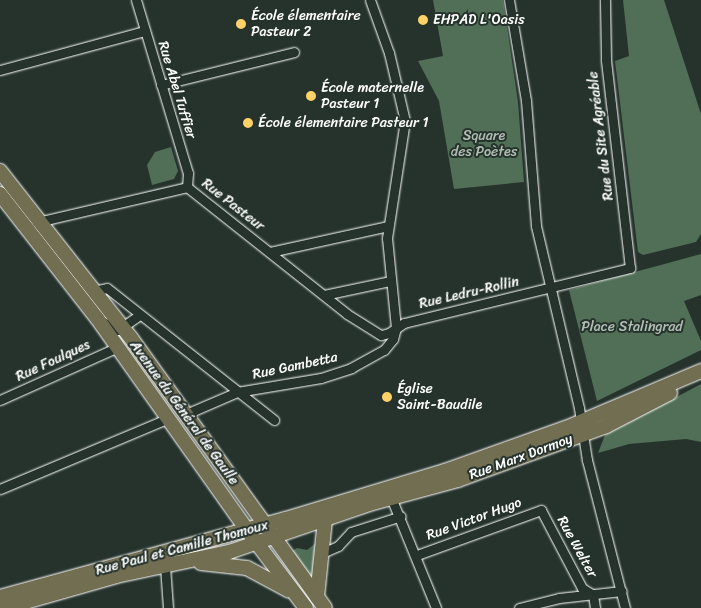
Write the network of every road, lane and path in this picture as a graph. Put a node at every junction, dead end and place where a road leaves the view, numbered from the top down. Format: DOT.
graph roads {
  1 [pos="136,0"];
  2 [pos="370,0"];
  3 [pos="509,0"];
  4 [pos="605,0"];
  5 [pos="145,31"];
  6 [pos="294,52"];
  7 [pos="0,70"];
  8 [pos="161,85"];
  9 [pos="0,171"];
  10 [pos="187,187"];
  11 [pos="0,194"];
  12 [pos="33,224"];
  13 [pos="388,226"];
  14 [pos="270,252"];
  15 [pos="630,268"];
  16 [pos="390,281"];
  17 [pos="550,287"];
  18 [pos="93,291"];
  19 [pos="324,296"];
  20 [pos="138,316"];
  21 [pos="97,318"];
  22 [pos="396,328"];
  23 [pos="123,329"];
  24 [pos="118,347"];
  25 [pos="701,371"];
  26 [pos="701,376"];
  27 [pos="237,392"];
  28 [pos="0,400"];
  29 [pos="186,414"];
  30 [pos="169,418"];
  31 [pos="274,420"];
  32 [pos="581,429"];
  33 [pos="0,489"];
  34 [pos="390,493"];
  35 [pos="362,495"];
  36 [pos="541,510"];
  37 [pos="401,516"];
  38 [pos="328,518"];
  39 [pos="266,525"];
  40 [pos="247,530"];
  41 [pos="276,537"];
  42 [pos="257,543"];
  43 [pos="320,554"];
  44 [pos="417,555"];
  45 [pos="193,561"];
  46 [pos="165,566"];
  47 [pos="622,591"];
  48 [pos="295,594"];
  49 [pos="593,595"];
  50 [pos="0,597"];
  51 [pos="321,602"];
  52 [pos="4,608"];
  53 [pos="168,608"];
  54 [pos="306,608"];
  55 [pos="436,608"];
  56 [pos="519,608"];
  57 [pos="595,608"];
  58 [pos="625,608"];
  1 -- 5 [label="street, Rue Abel Tuffier"];
  2 -- 13 [label="street"];
  3 -- 17 [label="street"];
  4 -- 15 [label="street, Rue du Site Agréable"];
  5 -- 7 [label="street"];
  5 -- 8 [label="street, Rue Abel Tuffier"];
  6 -- 8 [label="street"];
  8 -- 10 [label="street, Rue Abel Tuffier"];
  9 -- 12 [label="main road"];
  10 -- 12 [label="street, Rue Pasteur"];
  10 -- 14 [label="street, Rue Pasteur"];
  11 -- 12 [label="main road"];
  12 -- 18 [label="main road, Avenue du Général de Gaulle"];
  12 -- 21 [label="main road, Avenue du Général de Gaulle"];
  13 -- 14 [label="street"];
  13 -- 16 [label="street"];
  14 -- 19 [label="street, Rue Pasteur"];
  15 -- 17 [label="street, Rue Ledru-Rollin"];
  16 -- 19 [label="street"];
  16 -- 22 [label="street"];
  17 -- 22 [label="street, Rue Ledru-Rollin"];
  17 -- 32 [label="street"];
  18 -- 20 [label="street"];
  18 -- 23 [label="main road, Avenue du Général de Gaulle"];
  19 -- 22 [label="street, Rue Pasteur"];
  20 -- 23 [label="street"];
  20 -- 27 [label="street"];
  21 -- 23 [label="street"];
  21 -- 24 [label="main road, Avenue du Général de Gaulle"];
  22 -- 27 [label="street, Rue Gambetta"];
  23 -- 29 [label="main road, Avenue du Général de Gaulle"];
  24 -- 28 [label="street, Rue Foulques"];
  24 -- 30 [label="main road, Avenue du Général de Gaulle"];
  25 -- 32 [label="main road, Rue Marx Dormoy"];
  26 -- 32 [label="main road, Rue Marx Dormoy"];
  27 -- 29 [label="street, Rue Gambetta"];
  27 -- 31 [label="street"];
  29 -- 39 [label="main road, Avenue du Général de Gaulle"];
  30 -- 33 [label="street"];
  30 -- 40 [label="main road, Avenue du Général de Gaulle"];
  32 -- 34 [label="main road, Rue Marx Dormoy"];
  32 -- 47 [label="street"];
  34 -- 35 [label="main road, Rue Marx Dormoy"];
  34 -- 37 [label="street"];
  34 -- 38 [label="main road, Rue Marx Dormoy"];
  35 -- 39 [label="main road, Rue Paul et Camille Thomoux"];
  36 -- 44 [label="street, Rue Victor Hugo"];
  36 -- 49 [label="street, Rue Welter"];
  37 -- 43 [label="street"];
  37 -- 44 [label="street"];
  38 -- 41 [label="main road, Rue Paul et Camille Thomoux"];
  38 -- 43 [label="main road"];
  39 -- 40 [label="main road, Rue Paul et Camille Thomoux"];
  39 -- 41 [label="main road, Avenue du Général de Gaulle"];
  40 -- 42 [label="main road, Avenue du Général de Gaulle"];
  40 -- 50 [label="main road, Rue Paul et Camille Thomoux"];
  41 -- 42 [label="main road, Rue Paul et Camille Thomoux"];
  41 -- 51 [label="main road, Avenue du Général de Gaulle"];
  42 -- 45 [label="main road, Rue Paul et Camille Thomoux"];
  42 -- 48 [label="main road, Avenue du Général de Gaulle"];
  43 -- 51 [label="main road"];
  44 -- 55 [label="street"];
  45 -- 46 [label="main road, Rue Paul et Camille Thomoux"];
  45 -- 48 [label="main road"];
  46 -- 52 [label="main road, Rue Paul et Camille Thomoux"];
  46 -- 53 [label="street"];
  47 -- 49 [label="street"];
  47 -- 58 [label="street"];
  48 -- 54 [label="main road, Avenue du Général de Gaulle"];
  49 -- 56 [label="street"];
  49 -- 57 [label="street"];
}
